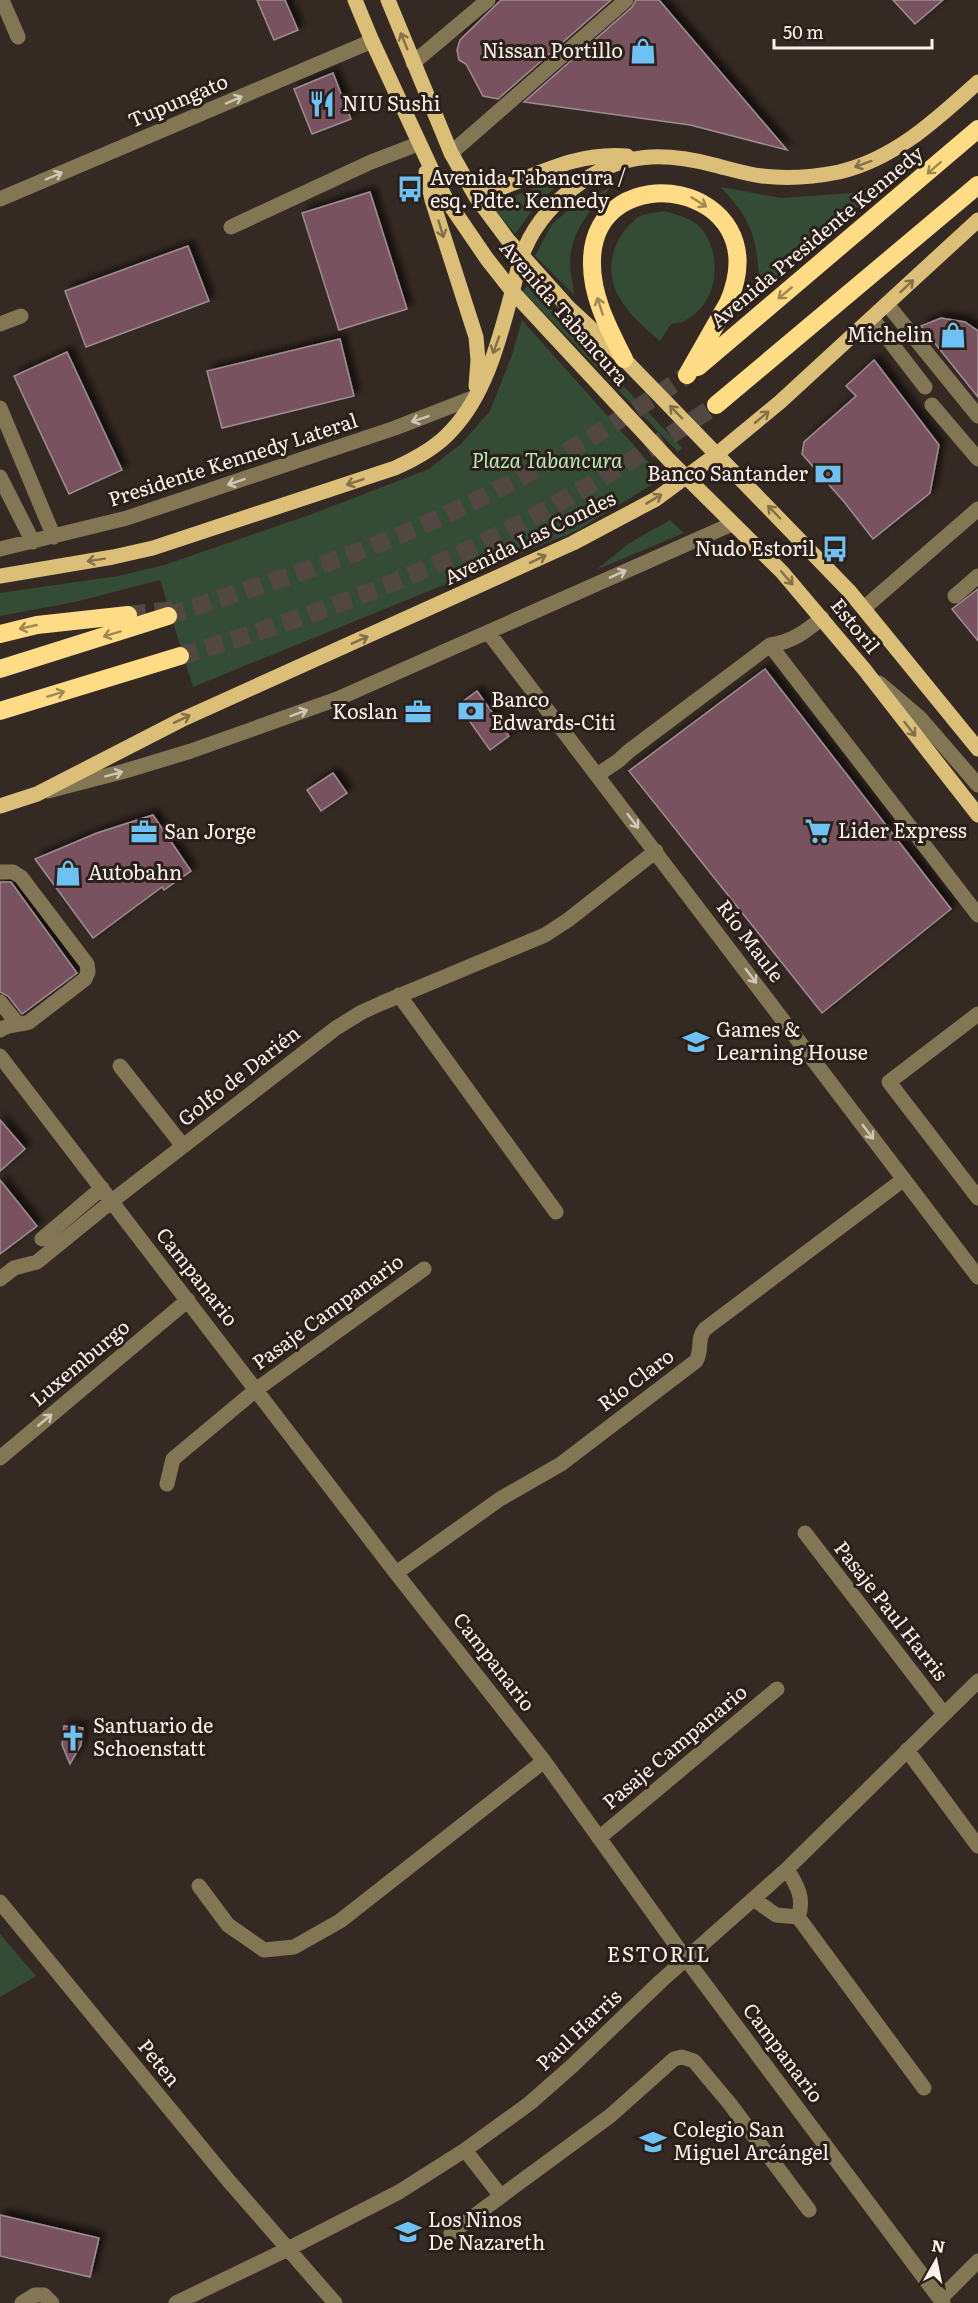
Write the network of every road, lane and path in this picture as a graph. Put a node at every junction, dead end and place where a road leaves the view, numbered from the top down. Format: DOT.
graph roads {
  1 [pos="355,0"];
  2 [pos="388,0"];
  3 [pos="488,0"];
  4 [pos="626,0"];
  5 [pos="4,1"];
  6 [pos="18,37"];
  7 [pos="372,41"];
  8 [pos="413,63"];
  9 [pos="978,82"];
  10 [pos="978,129"];
  11 [pos="420,148"];
  12 [pos="451,153"];
  13 [pos="639,157"];
  14 [pos="978,185"];
  15 [pos="476,197"];
  16 [pos="0,199"];
  17 [pos="978,220"];
  18 [pos="231,227"];
  19 [pos="521,257"];
  20 [pos="513,292"];
  21 [pos="887,304"];
  22 [pos="21,316"];
  23 [pos="872,318"];
  24 [pos="0,324"];
  25 [pos="624,359"];
  26 [pos="925,387"];
  27 [pos="474,397"];
  28 [pos="716,405"];
  29 [pos="932,405"];
  30 [pos="0,408"];
  31 [pos="978,416"];
  32 [pos="717,454"];
  33 [pos="978,459"];
  34 [pos="0,477"];
  35 [pos="686,477"];
  36 [pos="978,509"];
  37 [pos="732,524"];
  38 [pos="54,537"];
  39 [pos="33,542"];
  40 [pos="0,549"];
  41 [pos="0,576"];
  42 [pos="978,576"];
  43 [pos="955,596"];
  44 [pos="864,608"];
  45 [pos="128,615"];
  46 [pos="168,616"];
  47 [pos="822,618"];
  48 [pos="488,632"];
  49 [pos="0,634"];
  50 [pos="770,645"];
  51 [pos="180,656"];
  52 [pos="0,669"];
  53 [pos="864,669"];
  54 [pos="0,711"];
  55 [pos="978,749"];
  56 [pos="597,775"];
  57 [pos="978,784"];
  58 [pos="37,794"];
  59 [pos="0,806"];
  60 [pos="975,809"];
  61 [pos="656,851"];
  62 [pos="0,872"];
  63 [pos="978,915"];
  64 [pos="399,995"];
  65 [pos="0,1002"];
  66 [pos="978,1014"];
  67 [pos="18,1024"];
  68 [pos="0,1030"];
  69 [pos="0,1056"];
  70 [pos="120,1066"];
  71 [pos="183,1146"];
  72 [pos="904,1179"];
  73 [pos="102,1188"];
  74 [pos="978,1198"];
  75 [pos="112,1201"];
  76 [pos="556,1212"];
  77 [pos="42,1239"];
  78 [pos="424,1269"];
  79 [pos="978,1277"];
  80 [pos="0,1279"];
  81 [pos="188,1300"];
  82 [pos="257,1389"];
  83 [pos="0,1458"];
  84 [pos="167,1484"];
  85 [pos="805,1533"];
  86 [pos="396,1573"];
  87 [pos="978,1681"];
  88 [pos="777,1689"];
  89 [pos="944,1714"];
  90 [pos="907,1750"];
  91 [pos="544,1761"];
  92 [pos="599,1838"];
  93 [pos="978,1846"];
  94 [pos="787,1869"];
  95 [pos="199,1886"];
  96 [pos="755,1900"];
  97 [pos="1,1906"];
  98 [pos="798,1917"];
  99 [pos="686,1959"];
  100 [pos="924,2088"];
  101 [pos="465,2150"];
  102 [pos="500,2195"];
  103 [pos="809,2210"];
  104 [pos="451,2233"];
  105 [pos="288,2249"];
  106 [pos="978,2261"];
  107 [pos="941,2301"];
  108 [pos="22,2303"];
  109 [pos="52,2303"];
  110 [pos="176,2303"];
  111 [pos="335,2303"];
  1 -- 7 [label="main road, Avenida Tabancura"];
  8 -- 2 [label="main road, Avenida Tabancura, one-way"];
  3 -- 8 [label="street"];
  4 -- 12 [label="street"];
  5 -- 6 [label="street"];
  7 -- 11 [label="main road, Avenida Tabancura"];
  16 -- 7 [label="street, Tupungato, one-way"];
  8 -- 12 [label="main road, Avenida Tabancura"];
  9 -- 13 [label="main road, one-way"];
  10 -- 25 [label="highway, Avenida Presidente Kennedy"];
  11 -- 18 [label="street"];
  11 -- 20 [label="main road, Avenida Tabancura"];
  11 -- 27 [label="main road, one-way"];
  12 -- 15 [label="main road, Avenida Tabancura"];
  13 -- 15 [label="main road"];
  13 -- 19 [label="main road"];
  14 -- 28 [label="highway"];
  15 -- 19 [label="main road, Avenida Tabancura"];
  21 -- 17 [label="main road, Avenida Las Condes, one-way"];
  19 -- 20 [label="main road"];
  19 -- 25 [label="main road, Avenida Tabancura"];
  20 -- 27 [label="main road, one-way"];
  20 -- 35 [label="main road, Avenida Tabancura"];
  21 -- 23 [label="main road, Avenida Las Condes"];
  21 -- 31 [label="street"];
  22 -- 24 [label="street"];
  23 -- 26 [label="street"];
  32 -- 23 [label="main road, Avenida Las Condes, one-way"];
  32 -- 25 [label="main road, Avenida Tabancura, one-way"];
  27 -- 38 [label="street, Presidente Kennedy Lateral, one-way"];
  27 -- 41 [label="main road, one-way"];
  29 -- 33 [label="street"];
  30 -- 38 [label="street"];
  32 -- 35 [label="main road, Avenida Las Condes"];
  44 -- 32 [label="main road, Estoril, one-way"];
  34 -- 39 [label="street"];
  35 -- 37 [label="main road, Estoril"];
  58 -- 35 [label="main road, Avenida Las Condes, one-way"];
  36 -- 44 [label="street"];
  37 -- 47 [label="main road, Estoril, one-way"];
  48 -- 37 [label="street, Avenida Las Condes, one-way"];
  38 -- 39 [label="street, Presidente Kennedy Lateral"];
  39 -- 40 [label="street, Presidente Kennedy Lateral"];
  42 -- 43 [label="street"];
  44 -- 55 [label="main road, Estoril"];
  45 -- 49 [label="highway, one-way"];
  46 -- 52 [label="highway, one-way"];
  47 -- 50 [label="street"];
  47 -- 53 [label="main road, Estoril"];
  48 -- 56 [label="street, Río Maule"];
  58 -- 48 [label="street, Avenida Las Condes, one-way"];
  50 -- 56 [label="street"];
  50 -- 63 [label="street"];
  54 -- 51 [label="highway, one-way"];
  53 -- 57 [label="street"];
  53 -- 60 [label="main road, Estoril, one-way"];
  56 -- 61 [label="street, Río Maule, one-way"];
  58 -- 59 [label="main road, Avenida Las Condes"];
  61 -- 64 [label="street, Golfo de Darién"];
  61 -- 72 [label="street, Río Maule, one-way"];
  62 -- 67 [label="street"];
  64 -- 71 [label="street, Golfo de Darién"];
  64 -- 76 [label="street"];
  65 -- 67 [label="street"];
  66 -- 74 [label="street"];
  67 -- 68 [label="street"];
  69 -- 73 [label="street, Campanario"];
  70 -- 71 [label="street"];
  71 -- 75 [label="street, Golfo de Darién"];
  72 -- 79 [label="street, Río Maule"];
  72 -- 86 [label="street, Río Claro"];
  73 -- 75 [label="street, Campanario"];
  73 -- 77 [label="street"];
  75 -- 80 [label="street, Golfo de Darién"];
  75 -- 81 [label="street, Campanario"];
  78 -- 82 [label="street, Pasaje Campanario"];
  81 -- 82 [label="street, Campanario"];
  83 -- 81 [label="street, Luxemburgo, one-way"];
  82 -- 84 [label="street, Pasaje Campanario"];
  82 -- 86 [label="street, Campanario"];
  85 -- 89 [label="street, Pasaje Paul Harris"];
  86 -- 91 [label="street, Campanario"];
  87 -- 89 [label="street, Paul Harris"];
  88 -- 92 [label="street, Pasaje Campanario"];
  89 -- 90 [label="street, Paul Harris"];
  90 -- 93 [label="street"];
  90 -- 94 [label="street, Paul Harris"];
  91 -- 92 [label="street, Campanario"];
  91 -- 95 [label="street"];
  92 -- 99 [label="street, Campanario"];
  94 -- 96 [label="street, Paul Harris"];
  94 -- 98 [label="street"];
  96 -- 98 [label="street"];
  96 -- 99 [label="street, Paul Harris"];
  97 -- 105 [label="street, Peten"];
  98 -- 100 [label="street"];
  99 -- 101 [label="street, Paul Harris"];
  99 -- 107 [label="street, Campanario"];
  101 -- 102 [label="street"];
  101 -- 105 [label="street, Paul Harris"];
  102 -- 103 [label="street"];
  102 -- 104 [label="street"];
  105 -- 110 [label="street, Paul Harris"];
  105 -- 111 [label="street, Peten"];
  106 -- 107 [label="street"];
  108 -- 109 [label="street"];
}
